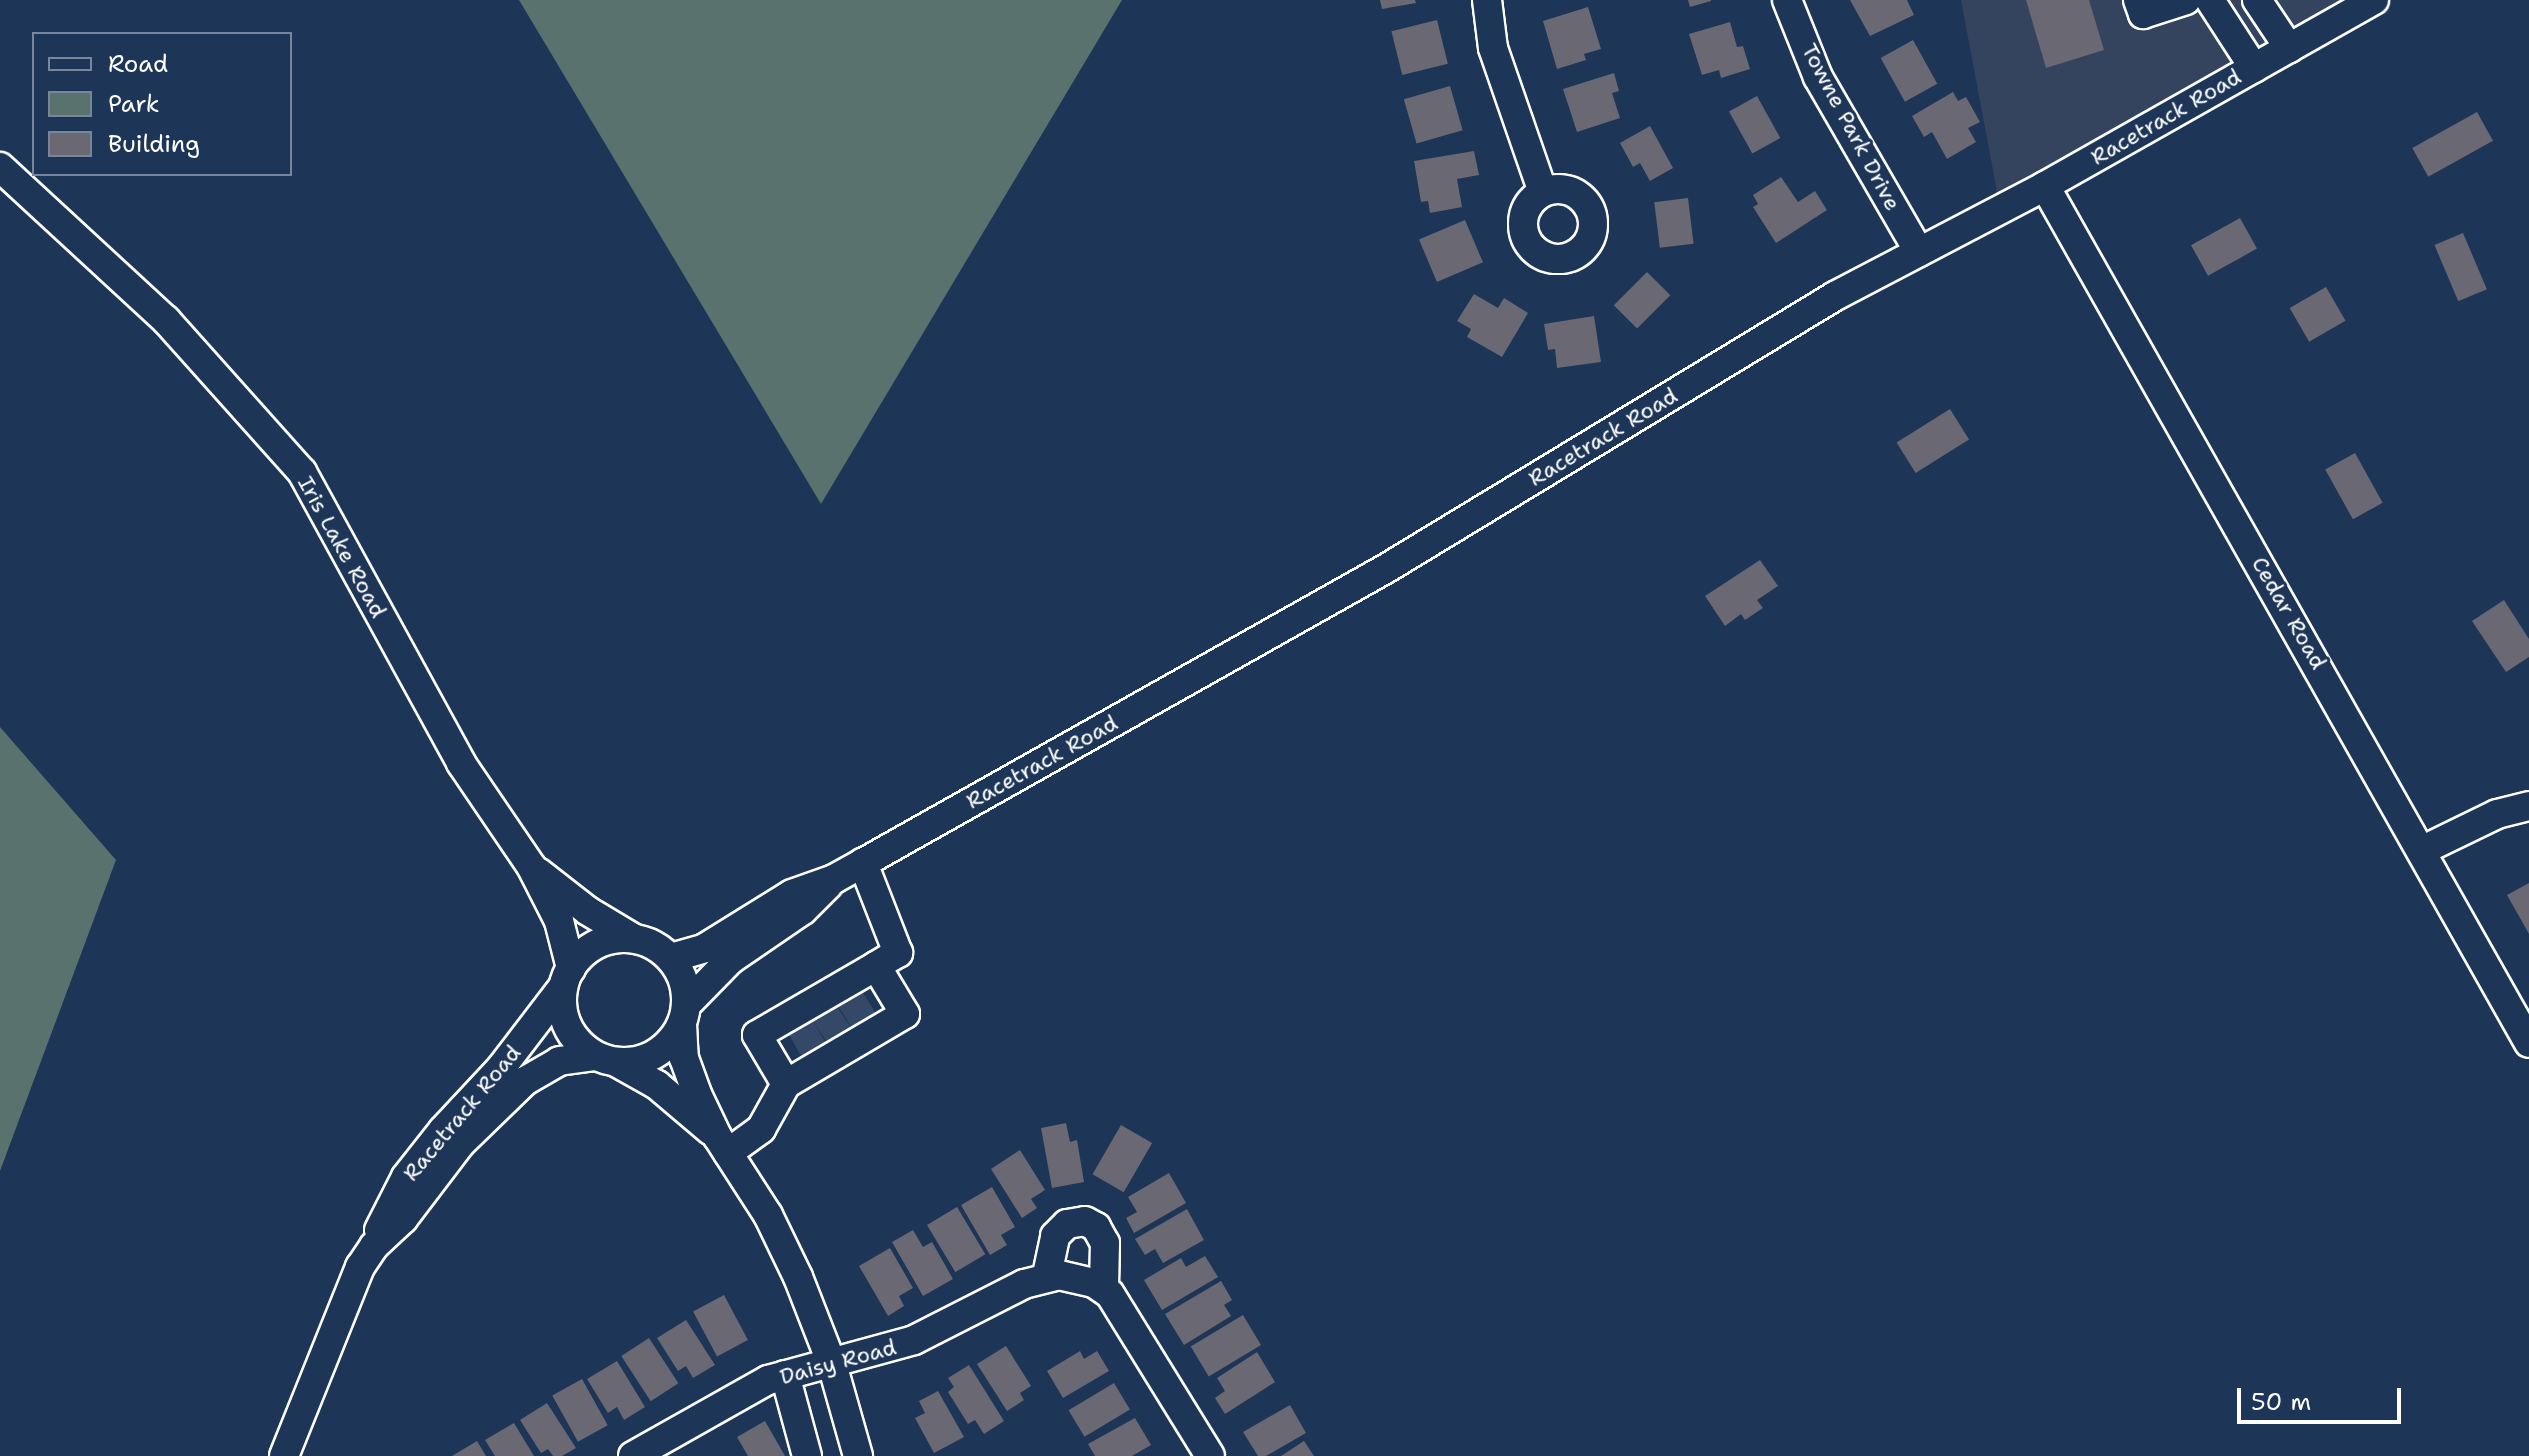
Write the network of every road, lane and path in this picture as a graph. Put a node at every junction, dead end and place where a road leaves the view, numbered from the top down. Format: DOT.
graph roads {
  1 [pos="1487,0"];
  2 [pos="1787,0"];
  3 [pos="2138,0"];
  4 [pos="2186,0"];
  5 [pos="2210,0"];
  6 [pos="2257,0"];
  7 [pos="2374,0"];
  8 [pos="2289,48"];
  9 [pos="2254,68"];
  10 [pos="0,167"];
  11 [pos="2045,186"];
  12 [pos="1543,192"];
  13 [pos="1919,252"];
  14 [pos="2529,806"];
  15 [pos="2423,850"];
  16 [pos="863,863"];
  17 [pos="531,866"];
  18 [pos="834,879"];
  19 [pos="633,938"];
  20 [pos="671,958"];
  21 [pos="876,966"];
  22 [pos="567,977"];
  23 [pos="857,1009"];
  24 [pos="684,1014"];
  25 [pos="832,1024"];
  26 [pos="807,1038"];
  27 [pos="2529,1043"];
  28 [pos="606,1059"];
  29 [pos="786,1084"];
  30 [pos="722,1144"];
  31 [pos="374,1246"];
  32 [pos="1047,1275"];
  33 [pos="1104,1288"];
  34 [pos="832,1364"];
  35 [pos="785,1375"];
  36 [pos="284,1456"];
  37 [pos="633,1456"];
  38 [pos="807,1456"];
  39 [pos="858,1456"];
  40 [pos="1210,1456"];
  1 -- 12 [label="street"];
  2 -- 13 [label="street, Towne Park Drive"];
  3 -- 4 [label="street"];
  5 -- 9 [label="street"];
  6 -- 8 [label="street"];
  7 -- 8 [label="street, Racetrack Road"];
  8 -- 9 [label="street, Racetrack Road"];
  9 -- 11 [label="street, Racetrack Road"];
  10 -- 17 [label="street, Iris Lake Road"];
  11 -- 13 [label="street, Racetrack Road"];
  11 -- 15 [label="street, Cedar Road"];
  13 -- 16 [label="street, Racetrack Road"];
  14 -- 15 [label="street"];
  15 -- 27 [label="street, Cedar Road"];
  16 -- 18 [label="street, Racetrack Road"];
  16 -- 21 [label="street"];
  17 -- 19 [label="street, Iris Lake Road"];
  17 -- 22 [label="street, Iris Lake Road"];
  18 -- 20 [label="street, Racetrack Road"];
  18 -- 24 [label="street, Racetrack Road"];
  19 -- 20 [label="street"];
  19 -- 22 [label="street"];
  20 -- 24 [label="street"];
  21 -- 23 [label="street"];
  21 -- 23 [label="street"];
  22 -- 28 [label="street"];
  22 -- 31 [label="street, Racetrack Road"];
  23 -- 25 [label="street"];
  23 -- 25 [label="street"];
  24 -- 28 [label="street"];
  24 -- 30 [label="street"];
  25 -- 26 [label="street"];
  25 -- 26 [label="street"];
  26 -- 29 [label="street"];
  26 -- 29 [label="street"];
  28 -- 30 [label="street"];
  28 -- 31 [label="street, Racetrack Road"];
  29 -- 30 [label="street"];
  30 -- 34 [label="street"];
  31 -- 36 [label="street, Racetrack Road"];
  32 -- 33 [label="street"];
  32 -- 33 [label="street"];
  32 -- 34 [label="street, Daisy Road"];
  33 -- 40 [label="street"];
  34 -- 35 [label="street, Daisy Road"];
  34 -- 39 [label="street"];
  35 -- 37 [label="street, Daisy Road"];
  35 -- 38 [label="street"];
}
